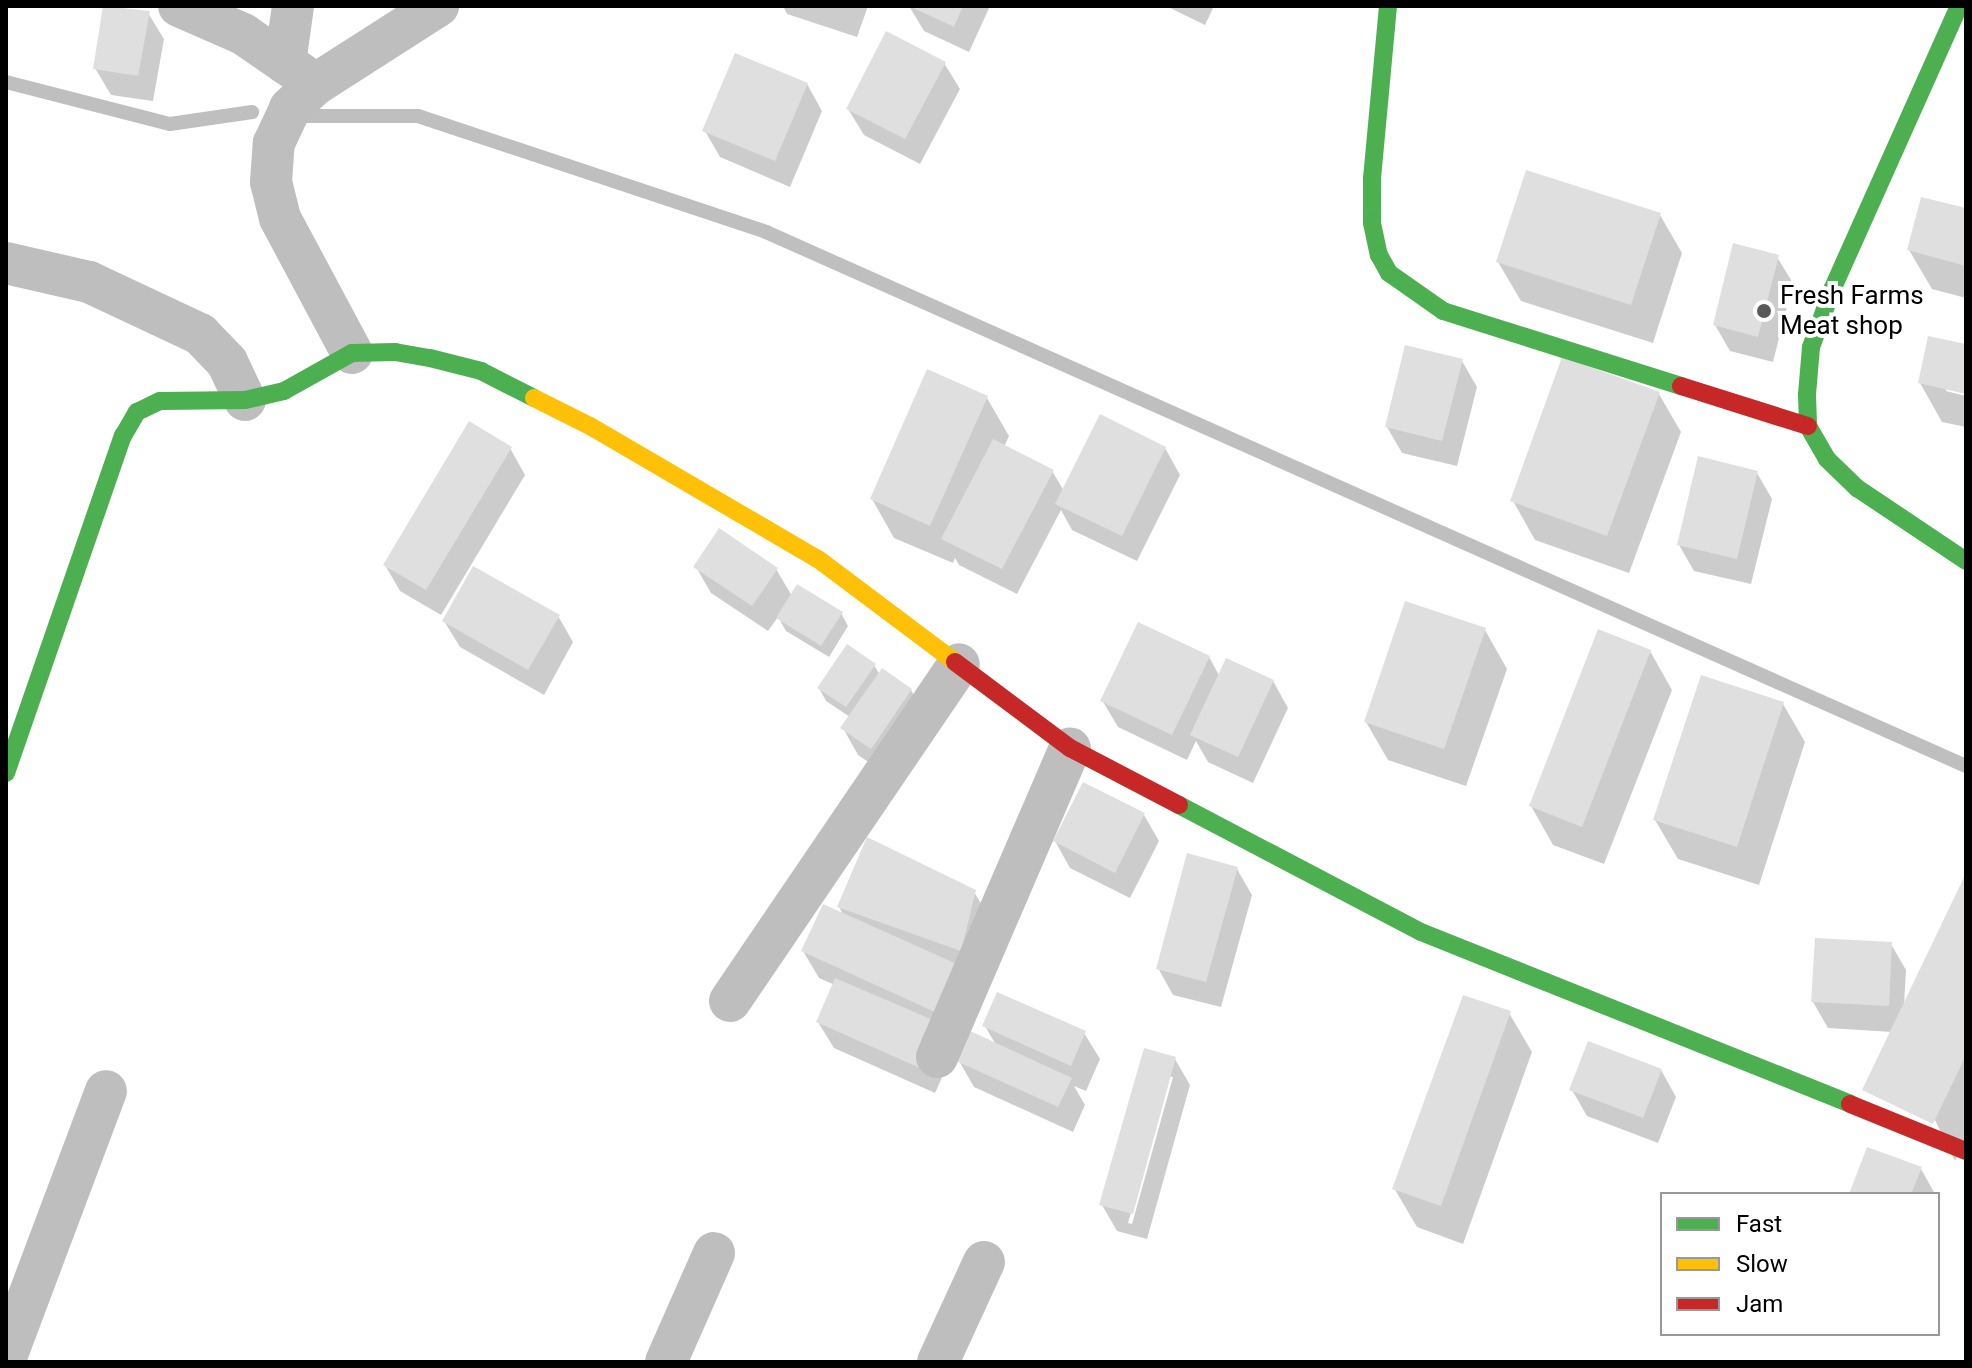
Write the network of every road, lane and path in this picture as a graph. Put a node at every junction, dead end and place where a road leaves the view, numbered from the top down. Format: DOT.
graph roads {
  1 [pos="179,6"];
  2 [pos="293,6"];
  3 [pos="438,6"];
  4 [pos="1388,6"];
  5 [pos="1959,6"];
  6 [pos="301,73"];
  7 [pos="6,263"];
  8 [pos="352,353"];
  9 [pos="245,400"];
  10 [pos="1808,426"];
  11 [pos="1966,561"];
  12 [pos="959,664"];
  13 [pos="1070,748"];
  14 [pos="6,773"];
  15 [pos="730,1001"];
  16 [pos="937,1057"];
  17 [pos="106,1091"];
  18 [pos="1966,1151"];
  19 [pos="714,1253"];
  20 [pos="984,1262"];
  21 [pos="6,1357"];
  22 [pos="666,1362"];
  23 [pos="938,1362"];
  1 -- 6 [label="street"];
  2 -- 6 [label="street"];
  3 -- 6 [label="street"];
  4 -- 10 [label="street"];
  5 -- 10 [label="street"];
  6 -- 8 [label="street"];
  7 -- 9 [label="street"];
  8 -- 9 [label="street"];
  8 -- 12 [label="street"];
  9 -- 14 [label="street"];
  10 -- 11 [label="street"];
  12 -- 13 [label="street"];
  12 -- 15 [label="street"];
  13 -- 16 [label="street"];
  13 -- 18 [label="street"];
  17 -- 21 [label="street"];
  19 -- 22 [label="street"];
  20 -- 23 [label="street"];
}
